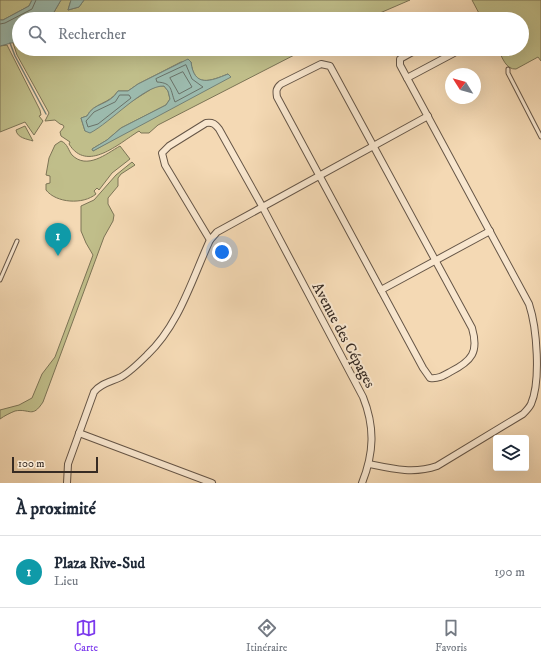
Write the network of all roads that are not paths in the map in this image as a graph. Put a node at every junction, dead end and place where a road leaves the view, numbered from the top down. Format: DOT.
graph roads {
  1 [pos="406,56"];
  2 [pos="448,56"];
  3 [pos="508,69"];
  4 [pos="407,78"];
  5 [pos="428,116"];
  6 [pos="541,137"];
  7 [pos="374,146"];
  8 [pos="319,175"];
  9 [pos="262,206"];
  10 [pos="490,231"];
  11 [pos="210,240"];
  12 [pos="17,241"];
  13 [pos="436,260"];
  14 [pos="0,280"];
  15 [pos="381,290"];
  16 [pos="79,433"];
  17 [pos="369,464"];
  18 [pos="67,483"];
  19 [pos="212,483"];
  20 [pos="362,483"];
  1 -- 4 [label="street"];
  2 -- 4 [label="street"];
  3 -- 6 [label="lane"];
  4 -- 5 [label="street"];
  5 -- 7 [label="street"];
  5 -- 10 [label="street"];
  7 -- 8 [label="street"];
  7 -- 8 [label="street"];
  7 -- 13 [label="street"];
  8 -- 9 [label="street"];
  8 -- 15 [label="street"];
  9 -- 11 [label="street"];
  9 -- 11 [label="street, Avenue des Cépages"];
  9 -- 17 [label="street, Avenue des Cépages"];
  10 -- 13 [label="street"];
  10 -- 17 [label="street"];
  11 -- 16 [label="street"];
  12 -- 14 [label="lane"];
  13 -- 15 [label="street"];
  13 -- 15 [label="street"];
  16 -- 18 [label="street"];
  16 -- 19 [label="street"];
  17 -- 20 [label="street, Avenue des Cépages"];
}
